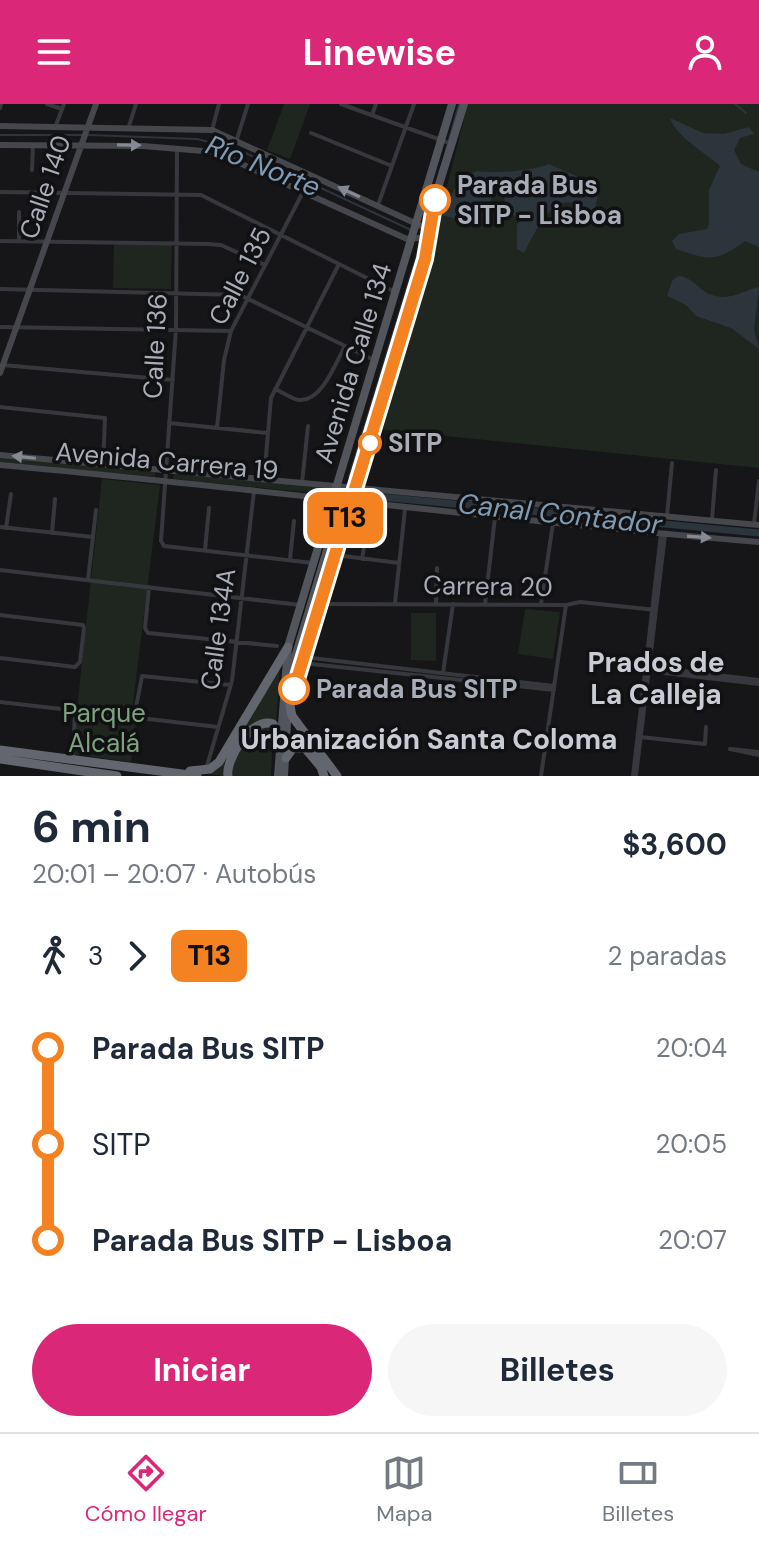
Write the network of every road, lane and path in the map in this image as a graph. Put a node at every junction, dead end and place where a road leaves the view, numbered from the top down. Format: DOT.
graph roads {
  1 [pos="47,104"];
  2 [pos="96,104"];
  3 [pos="136,104"];
  4 [pos="219,104"];
  5 [pos="248,104"];
  6 [pos="341,104"];
  7 [pos="376,104"];
  8 [pos="414,104"];
  9 [pos="452,104"];
  10 [pos="464,104"];
  11 [pos="63,107"];
  12 [pos="372,115"];
  13 [pos="56,125"];
  14 [pos="0,126"];
  15 [pos="129,126"];
  16 [pos="88,127"];
  17 [pos="406,127"];
  18 [pos="212,130"];
  19 [pos="311,133"];
  20 [pos="237,139"];
  21 [pos="446,142"];
  22 [pos="82,143"];
  23 [pos="0,145"];
  24 [pos="33,145"];
  25 [pos="177,147"];
  26 [pos="392,166"];
  27 [pos="32,170"];
  28 [pos="0,192"];
  29 [pos="303,192"];
  30 [pos="64,194"];
  31 [pos="177,194"];
  32 [pos="378,205"];
  33 [pos="19,212"];
  34 [pos="420,232"];
  35 [pos="281,233"];
  36 [pos="0,241"];
  37 [pos="19,241"];
  38 [pos="47,242"];
  39 [pos="177,243"];
  40 [pos="339,264"];
  41 [pos="265,265"];
  42 [pos="0,289"];
  43 [pos="30,289"];
  44 [pos="177,292"];
  45 [pos="395,292"];
  46 [pos="249,297"];
  47 [pos="0,327"];
  48 [pos="16,327"];
  49 [pos="308,328"];
  50 [pos="176,329"];
  51 [pos="231,331"];
  52 [pos="345,346"];
  53 [pos="374,361"];
  54 [pos="1,365"];
  55 [pos="0,373"];
  56 [pos="173,380"];
  57 [pos="275,389"];
  58 [pos="0,407"];
  59 [pos="169,423"];
  60 [pos="308,426"];
  61 [pos="217,428"];
  62 [pos="267,433"];
  63 [pos="0,455"];
  64 [pos="672,463"];
  65 [pos="0,465"];
  66 [pos="103,465"];
  67 [pos="164,470"];
  68 [pos="716,470"];
  69 [pos="264,479"];
  70 [pos="167,481"];
  71 [pos="759,481"];
  72 [pos="302,483"];
  73 [pos="336,486"];
  74 [pos="356,486"];
  75 [pos="254,489"];
  76 [pos="11,494"];
  77 [pos="469,497"];
  78 [pos="55,499"];
  79 [pos="342,500"];
  80 [pos="502,501"];
  81 [pos="209,508"];
  82 [pos="405,509"];
  83 [pos="96,510"];
  84 [pos="469,515"];
  85 [pos="496,516"];
  86 [pos="667,516"];
  87 [pos="712,520"];
  88 [pos="294,521"];
  89 [pos="553,523"];
  90 [pos="756,524"];
  91 [pos="3,528"];
  92 [pos="367,530"];
  93 [pos="52,533"];
  94 [pos="663,535"];
  95 [pos="93,537"];
  96 [pos="759,542"];
  97 [pos="205,550"];
  98 [pos="246,555"];
  99 [pos="330,556"];
  100 [pos="290,559"];
  101 [pos="362,559"];
  102 [pos="313,563"];
  103 [pos="399,563"];
  104 [pos="437,568"];
  105 [pos="0,570"];
  106 [pos="88,580"];
  107 [pos="149,587"];
  108 [pos="242,598"];
  109 [pos="395,603"];
  110 [pos="319,604"];
  111 [pos="436,604"];
  112 [pos="453,604"];
  113 [pos="485,604"];
  114 [pos="541,604"];
  115 [pos="301,605"];
  116 [pos="566,605"];
  117 [pos="654,610"];
  118 [pos="309,611"];
  119 [pos="0,615"];
  120 [pos="311,629"];
  121 [pos="237,642"];
  122 [pos="277,646"];
  123 [pos="288,647"];
  124 [pos="0,658"];
  125 [pos="302,660"];
  126 [pos="647,669"];
  127 [pos="442,676"];
  128 [pos="759,682"];
  129 [pos="231,685"];
  130 [pos="554,688"];
  131 [pos="0,702"];
  132 [pos="290,706"];
  133 [pos="75,711"];
  134 [pos="134,718"];
  135 [pos="287,723"];
  136 [pos="218,727"];
  137 [pos="706,727"];
  138 [pos="639,737"];
  139 [pos="281,738"];
  140 [pos="0,750"];
  141 [pos="759,753"];
  142 [pos="70,756"];
  143 [pos="282,758"];
  144 [pos="0,759"];
  145 [pos="117,762"];
  146 [pos="64,769"];
  147 [pos="201,773"];
  148 [pos="117,776"];
  149 [pos="228,776"];
  150 [pos="278,776"];
  151 [pos="284,776"];
  152 [pos="324,776"];
  153 [pos="337,776"];
  154 [pos="541,776"];
  155 [pos="635,776"];
  1 -- 11 [label="street"];
  2 -- 16 [label="main road, Calle 140"];
  3 -- 15 [label="street"];
  4 -- 18 [label="street"];
  5 -- 20 [label="street"];
  6 -- 12 [label="street"];
  7 -- 12 [label="street"];
  8 -- 17 [label="street"];
  9 -- 21 [label="main road, Avenida Calle 134"];
  10 -- 21 [label="main road, Avenida Calle 134"];
  11 -- 13 [label="street"];
  12 -- 17 [label="street"];
  13 -- 14 [label="main road"];
  13 -- 16 [label="main road"];
  15 -- 16 [label="main road"];
  15 -- 18 [label="main road"];
  16 -- 22 [label="main road, Calle 140"];
  17 -- 21 [label="street"];
  17 -- 26 [label="street"];
  18 -- 20 [label="main road"];
  19 -- 26 [label="street"];
  32 -- 20 [label="main road, one-way"];
  21 -- 34 [label="main road, Avenida Calle 134"];
  21 -- 34 [label="main road, Avenida Calle 134"];
  22 -- 24 [label="main road"];
  22 -- 25 [label="main road, one-way"];
  22 -- 30 [label="main road, Calle 140"];
  23 -- 24 [label="main road"];
  24 -- 27 [label="street"];
  25 -- 29 [label="main road"];
  25 -- 31 [label="street, Calle 136"];
  26 -- 32 [label="street"];
  28 -- 30 [label="street"];
  29 -- 34 [label="main road"];
  29 -- 35 [label="street, Calle 135"];
  30 -- 31 [label="street"];
  30 -- 38 [label="main road, Calle 140"];
  31 -- 35 [label="street"];
  31 -- 39 [label="street, Calle 136"];
  32 -- 34 [label="main road"];
  33 -- 37 [label="street"];
  34 -- 45 [label="main road, Avenida Calle 134"];
  34 -- 74 [label="main road, Avenida Calle 134"];
  35 -- 40 [label="street"];
  35 -- 41 [label="street, Calle 135"];
  36 -- 37 [label="street"];
  37 -- 38 [label="street"];
  38 -- 39 [label="street"];
  38 -- 43 [label="main road, Calle 140"];
  39 -- 41 [label="street"];
  39 -- 44 [label="street, Calle 136"];
  40 -- 45 [label="street"];
  40 -- 49 [label="street"];
  41 -- 46 [label="street, Calle 135"];
  42 -- 43 [label="street"];
  43 -- 44 [label="street"];
  43 -- 48 [label="main road, Calle 140"];
  44 -- 46 [label="street"];
  44 -- 50 [label="street, Calle 136"];
  45 -- 53 [label="main road, Avenida Calle 134"];
  46 -- 49 [label="street"];
  46 -- 51 [label="street, Calle 135"];
  47 -- 48 [label="street"];
  48 -- 50 [label="street"];
  48 -- 54 [label="main road, Calle 140"];
  49 -- 52 [label="street"];
  49 -- 57 [label="street"];
  50 -- 51 [label="street"];
  50 -- 56 [label="street, Calle 136"];
  51 -- 61 [label="street, Calle 135"];
  52 -- 53 [label="street"];
  52 -- 57 [label="street"];
  53 -- 73 [label="main road, Avenida Calle 134"];
  54 -- 55 [label="main road, Calle 140"];
  54 -- 56 [label="street"];
  56 -- 59 [label="street, Calle 136"];
  57 -- 62 [label="street"];
  58 -- 66 [label="street"];
  59 -- 61 [label="street"];
  59 -- 67 [label="street, Calle 136"];
  60 -- 72 [label="street"];
  61 -- 62 [label="street"];
  62 -- 69 [label="street"];
  66 -- 63 [label="main road, Avenida Carrera 19, one-way"];
  64 -- 86 [label="street"];
  65 -- 70 [label="main road, Avenida Carrera 19"];
  66 -- 67 [label="main road, Avenida Carrera 19"];
  67 -- 69 [label="main road, Avenida Carrera 19"];
  67 -- 70 [label="street, Calle 136"];
  68 -- 87 [label="street"];
  69 -- 72 [label="main road, Avenida Carrera 19"];
  70 -- 75 [label="main road, Avenida Carrera 19"];
  70 -- 97 [label="street, Calle 136"];
  71 -- 90 [label="street"];
  72 -- 73 [label="main road, Avenida Carrera 19"];
  73 -- 74 [label="main road, Avenida Carrera 19"];
  73 -- 79 [label="main road, Avenida Calle 134"];
  74 -- 77 [label="main road, Avenida Carrera 19"];
  74 -- 79 [label="main road, Avenida Calle 134"];
  75 -- 79 [label="main road, Avenida Carrera 19"];
  75 -- 98 [label="street, Calle 134A"];
  76 -- 91 [label="street"];
  77 -- 80 [label="main road, Avenida Carrera 19"];
  77 -- 84 [label="main road"];
  78 -- 93 [label="street"];
  79 -- 82 [label="main road, Avenida Carrera 19"];
  79 -- 99 [label="main road"];
  79 -- 102 [label="main road, Avenida Calle 134"];
  80 -- 85 [label="main road"];
  80 -- 86 [label="main road, Avenida Carrera 19"];
  81 -- 97 [label="street"];
  82 -- 84 [label="main road, Avenida Carrera 19"];
  82 -- 103 [label="street"];
  83 -- 95 [label="street"];
  84 -- 85 [label="main road, Avenida Carrera 19"];
  85 -- 89 [label="main road, Avenida Carrera 19"];
  85 -- 113 [label="street"];
  86 -- 87 [label="main road, Avenida Carrera 19"];
  87 -- 90 [label="main road, Avenida Carrera 19"];
  88 -- 100 [label="street"];
  89 -- 94 [label="main road"];
  89 -- 114 [label="street"];
  91 -- 93 [label="street"];
  92 -- 101 [label="street"];
  93 -- 95 [label="street"];
  94 -- 96 [label="main road, one-way"];
  94 -- 117 [label="street"];
  95 -- 106 [label="street"];
  97 -- 98 [label="street"];
  98 -- 100 [label="street"];
  98 -- 108 [label="street, Calle 134A"];
  99 -- 101 [label="street"];
  99 -- 110 [label="main road, Avenida Calle 134"];
  99 -- 118 [label="main road"];
  100 -- 102 [label="street"];
  101 -- 103 [label="street"];
  102 -- 115 [label="main road, Avenida Calle 134"];
  103 -- 109 [label="street"];
  104 -- 111 [label="street"];
  105 -- 106 [label="street"];
  106 -- 107 [label="street"];
  107 -- 108 [label="street"];
  107 -- 121 [label="street"];
  108 -- 115 [label="street"];
  108 -- 121 [label="street, Calle 134A"];
  109 -- 110 [label="street, Carrera 20"];
  109 -- 111 [label="street, Carrera 20"];
  110 -- 120 [label="main road, Avenida Calle 134"];
  111 -- 112 [label="street, Carrera 20"];
  112 -- 113 [label="street, Carrera 20"];
  112 -- 127 [label="street"];
  113 -- 114 [label="street, Carrera 20"];
  114 -- 116 [label="street, Carrera 20"];
  115 -- 123 [label="main road, Avenida Calle 134"];
  116 -- 117 [label="street, Carrera 20"];
  116 -- 130 [label="street"];
  117 -- 126 [label="street"];
  118 -- 120 [label="main road"];
  118 -- 135 [label="main road"];
  119 -- 124 [label="street"];
  120 -- 125 [label="main road, Avenida Calle 134"];
  121 -- 122 [label="street"];
  121 -- 129 [label="street, Calle 134A"];
  123 -- 139 [label="main road, Avenida Calle 134"];
  123 -- 147 [label="highway"];
  125 -- 127 [label="street"];
  125 -- 132 [label="main road, Avenida Calle 134"];
  126 -- 128 [label="street"];
  126 -- 138 [label="street"];
  127 -- 130 [label="street"];
  129 -- 134 [label="street"];
  129 -- 136 [label="street, Calle 134A"];
  130 -- 154 [label="street"];
  131 -- 133 [label="street"];
  132 -- 135 [label="main road, Avenida Calle 134"];
  132 -- 153 [label="highway"];
  133 -- 134 [label="street"];
  133 -- 142 [label="street"];
  134 -- 136 [label="street"];
  135 -- 143 [label="main road, Avenida Calle 134"];
  136 -- 147 [label="street, Calle 134A"];
  137 -- 138 [label="street"];
  138 -- 155 [label="street"];
  139 -- 143 [label="main road, Avenida Calle 134"];
  139 -- 149 [label="highway"];
  140 -- 142 [label="highway"];
  141 -- 141 [label="street"];
  142 -- 145 [label="highway"];
  143 -- 150 [label="main road, Avenida Calle 134"];
  143 -- 151 [label="main road, Avenida Calle 134"];
  143 -- 152 [label="highway"];
  144 -- 146 [label="highway"];
  145 -- 146 [label="highway"];
  145 -- 147 [label="highway"];
  146 -- 148 [label="highway"];
}
